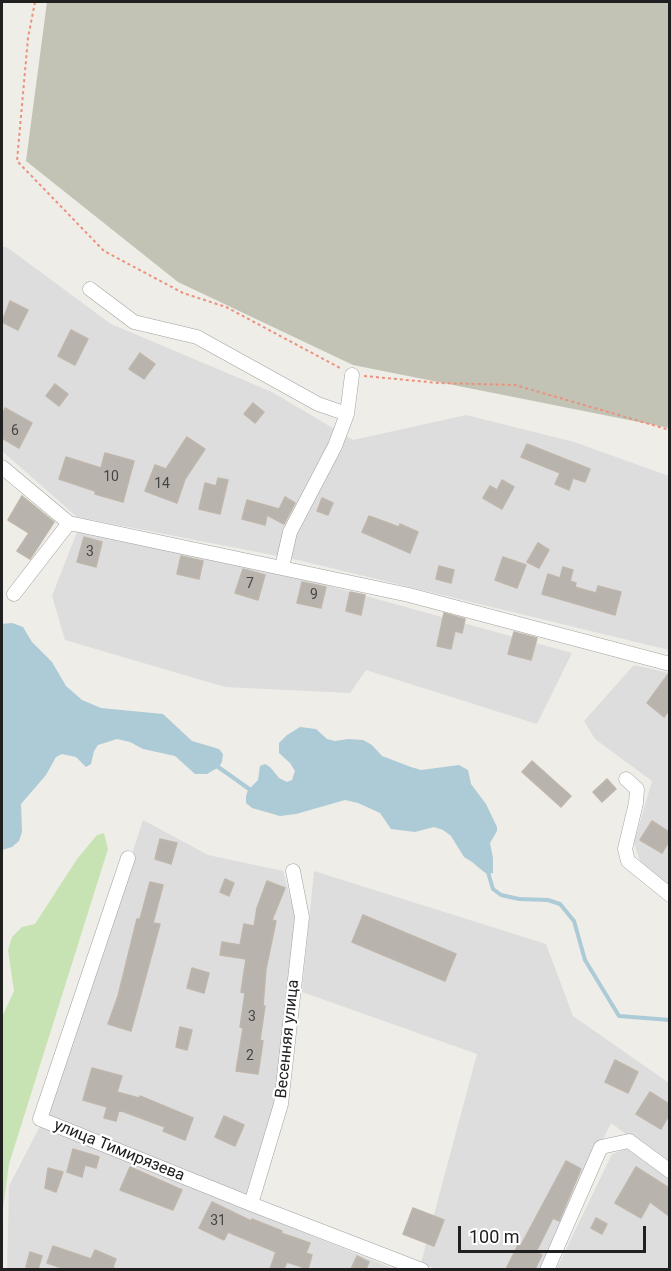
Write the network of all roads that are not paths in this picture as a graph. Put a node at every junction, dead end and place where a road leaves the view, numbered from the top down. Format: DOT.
graph roads {
  1 [pos="90,290"];
  2 [pos="352,375"];
  3 [pos="347,414"];
  4 [pos="2,467"];
  5 [pos="69,523"];
  6 [pos="282,567"];
  7 [pos="14,594"];
  8 [pos="669,664"];
  9 [pos="626,779"];
  10 [pos="128,858"];
  11 [pos="293,871"];
  12 [pos="669,895"];
  13 [pos="669,1171"];
  14 [pos="251,1204"];
  15 [pos="422,1269"];
  16 [pos="547,1269"];
  1 -- 3 [label="street"];
  2 -- 3 [label="street"];
  3 -- 6 [label="street"];
  4 -- 5 [label="street"];
  5 -- 6 [label="street"];
  5 -- 7 [label="street"];
  6 -- 8 [label="street"];
  9 -- 12 [label="street"];
  10 -- 14 [label="street, улица Тимирязева"];
  11 -- 14 [label="street, Весенняя улица"];
  13 -- 16 [label="street"];
  14 -- 15 [label="street, улица Тимирязева"];
}
